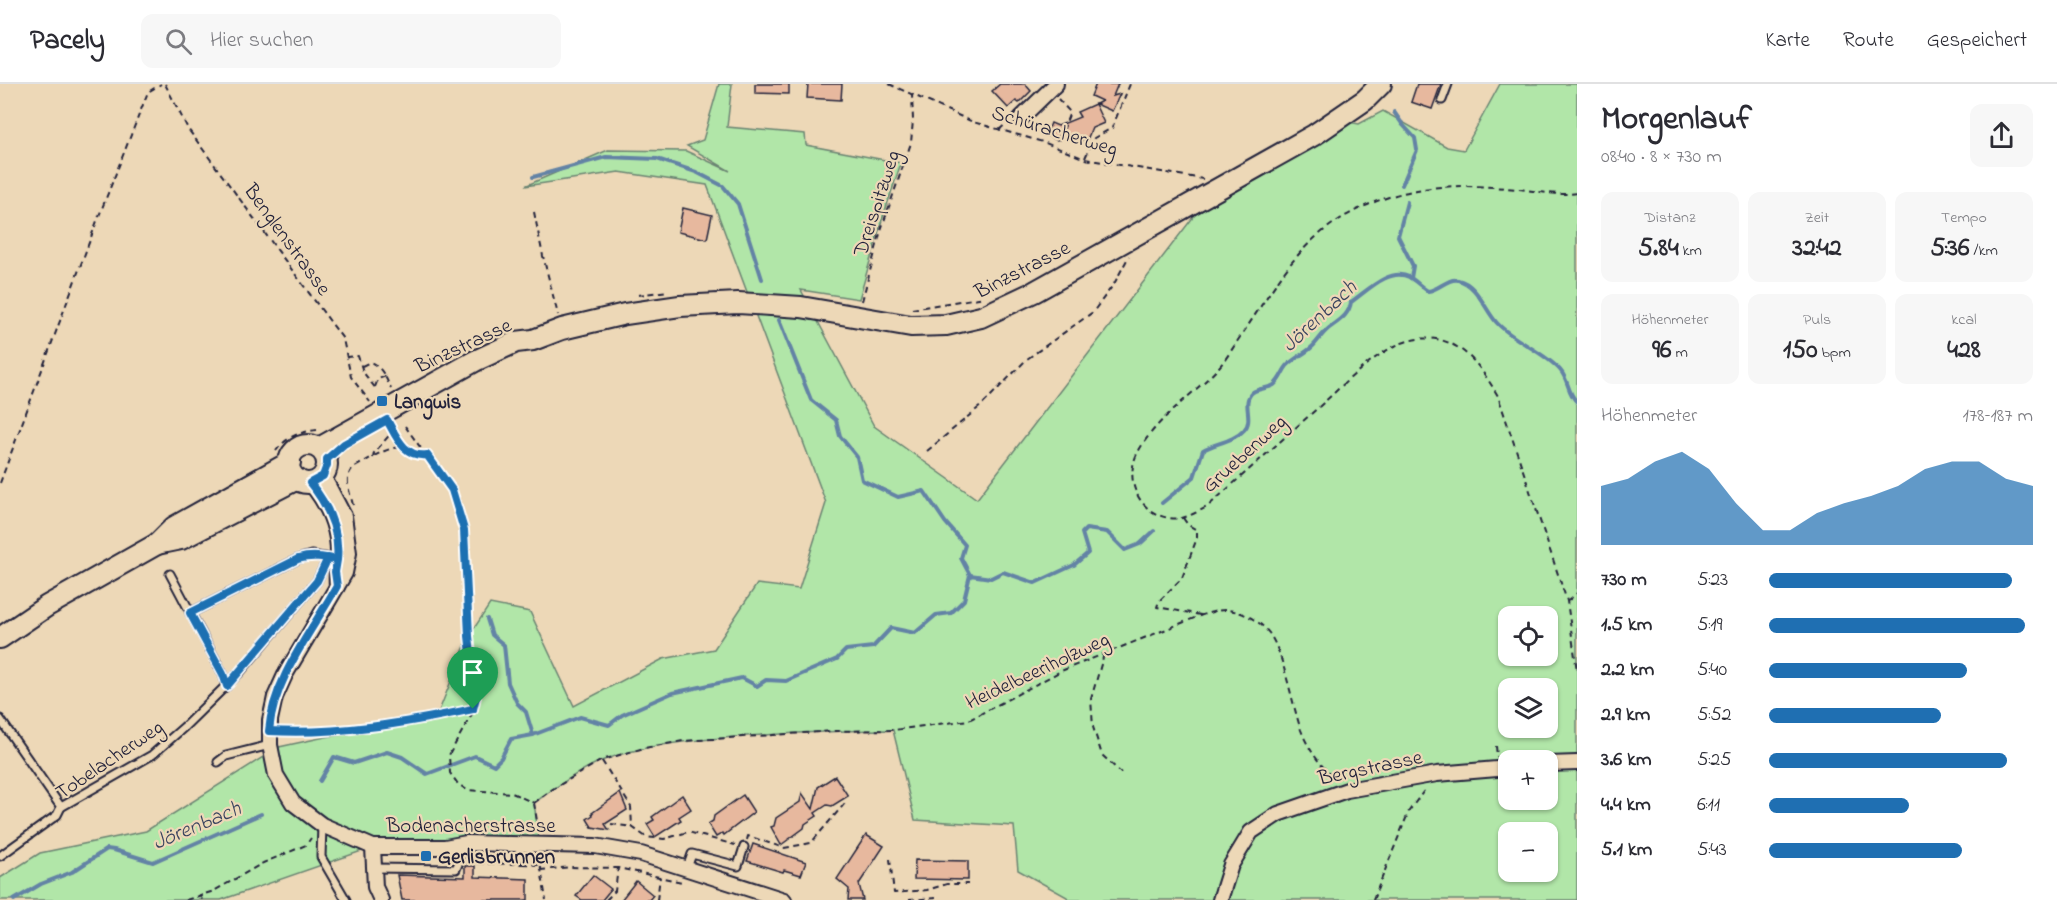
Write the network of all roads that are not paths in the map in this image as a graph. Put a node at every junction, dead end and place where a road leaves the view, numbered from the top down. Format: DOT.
graph roads {
  1 [pos="1381,84"];
  2 [pos="1448,84"];
  3 [pos="1053,87"];
  4 [pos="1442,100"];
  5 [pos="1015,119"];
  6 [pos="533,340"];
  7 [pos="307,461"];
  8 [pos="337,560"];
  9 [pos="170,574"];
  10 [pos="190,613"];
  11 [pos="0,638"];
  12 [pos="227,686"];
  13 [pos="0,719"];
  14 [pos="269,738"];
  15 [pos="218,762"];
  16 [pos="1577,763"];
  17 [pos="1558,764"];
  18 [pos="1498,769"];
  19 [pos="61,807"];
  20 [pos="322,825"];
  21 [pos="466,843"];
  22 [pos="373,847"];
  23 [pos="744,847"];
  24 [pos="0,856"];
  25 [pos="373,868"];
  26 [pos="687,868"];
  27 [pos="346,900"];
  28 [pos="381,900"];
  29 [pos="784,900"];
  30 [pos="1220,900"];
  1 -- 6 [label="main road, Binzstrasse"];
  2 -- 4 [label="lane"];
  3 -- 5 [label="street"];
  6 -- 7 [label="main road, Binzstrasse"];
  6 -- 7 [label="main road, Binzstrasse"];
  7 -- 8 [label="street, Bodenacherstrasse"];
  7 -- 11 [label="main road, Binzstrasse"];
  8 -- 10 [label="lane"];
  8 -- 12 [label="lane, Tobelacherweg"];
  8 -- 14 [label="street, Bodenacherstrasse"];
  9 -- 10 [label="lane"];
  10 -- 12 [label="lane"];
  12 -- 19 [label="lane, Tobelacherweg"];
  13 -- 19 [label="lane"];
  14 -- 15 [label="lane"];
  14 -- 20 [label="street, Bodenacherstrasse"];
  16 -- 17 [label="street"];
  18 -- 30 [label="street, Bergstrasse"];
  19 -- 24 [label="lane, Tobelacherweg"];
  20 -- 22 [label="street, Bodenacherstrasse"];
  20 -- 27 [label="lane"];
  21 -- 22 [label="street, Bodenacherstrasse"];
  21 -- 25 [label="lane"];
  21 -- 26 [label="street, Bodenacherstrasse"];
  22 -- 25 [label="street"];
  23 -- 26 [label="lane"];
  25 -- 28 [label="street"];
  26 -- 29 [label="street, Bodenacherstrasse"];
}
